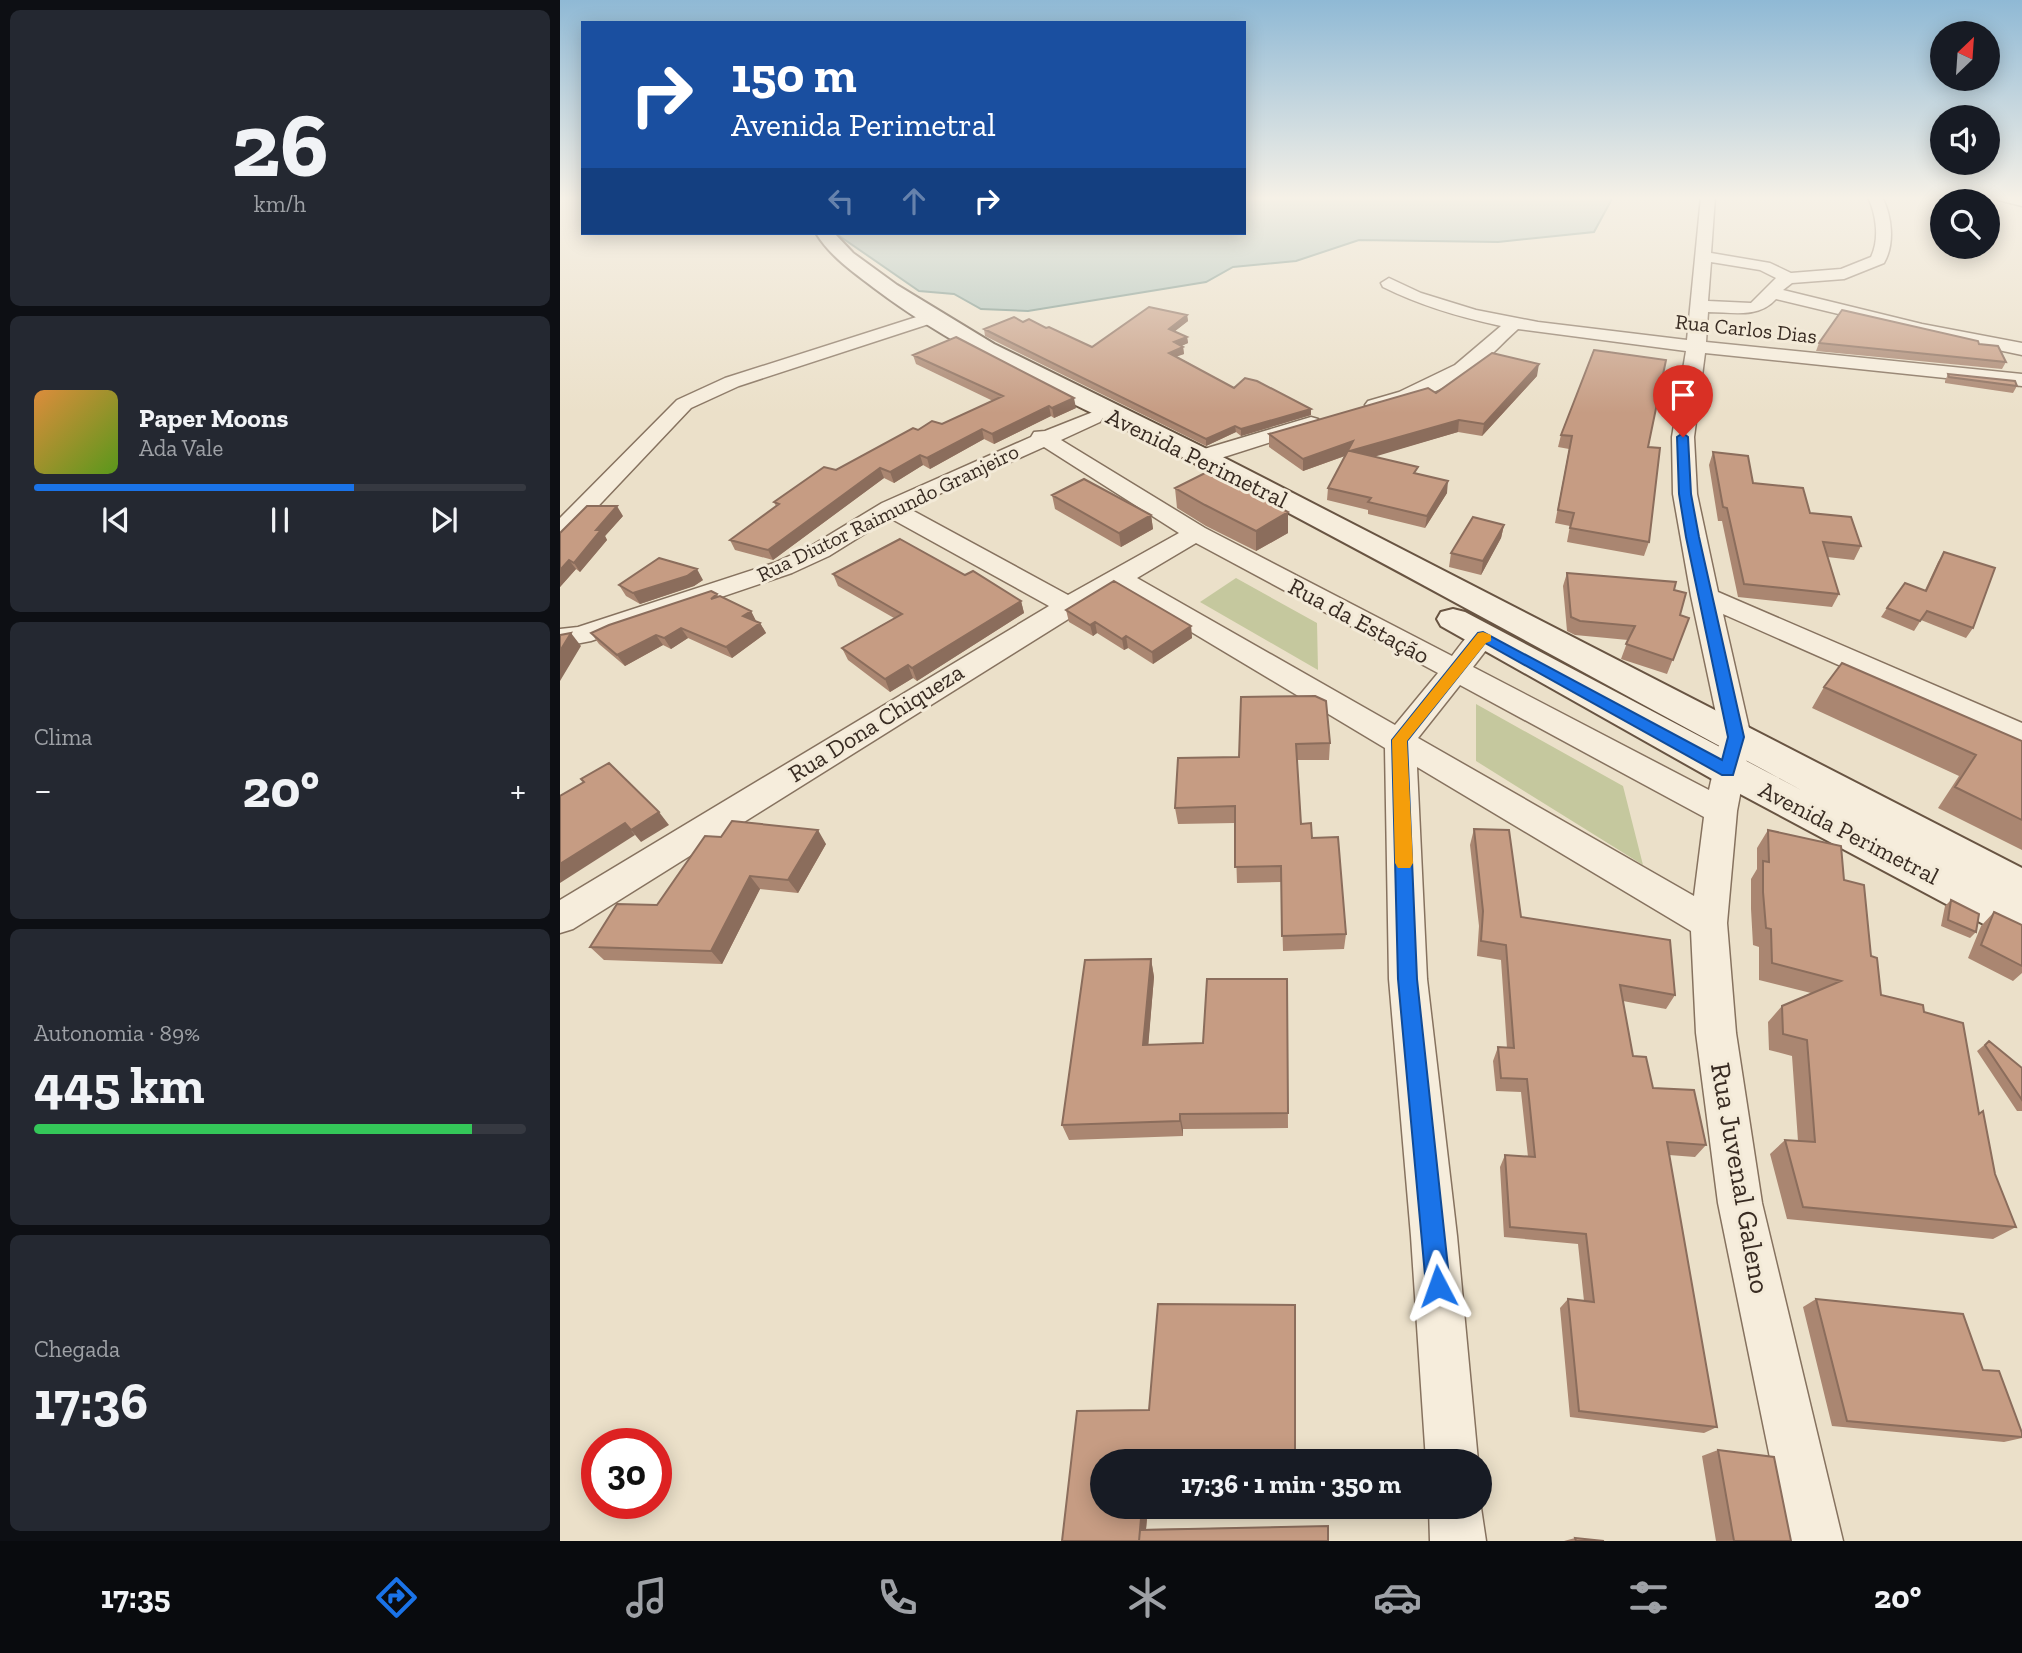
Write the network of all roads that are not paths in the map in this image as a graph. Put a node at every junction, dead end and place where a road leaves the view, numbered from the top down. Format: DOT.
graph roads {
  1 [pos="864,269"];
  2 [pos="1702,269"];
  3 [pos="1771,269"];
  4 [pos="1856,269"];
  5 [pos="1789,278"];
  6 [pos="1389,283"];
  7 [pos="1772,293"];
  8 [pos="1699,306"];
  9 [pos="929,318"];
  10 [pos="1516,322"];
  11 [pos="1696,346"];
  12 [pos="2022,349"];
  13 [pos="2022,380"];
  14 [pos="1359,410"];
  15 [pos="1094,412"];
  16 [pos="1336,417"];
  17 [pos="1042,438"];
  18 [pos="1202,457"];
  19 [pos="1264,500"];
  20 [pos="890,508"];
  21 [pos="560,532"];
  22 [pos="1196,533"];
  23 [pos="1117,577"];
  24 [pos="1704,596"];
  25 [pos="1068,606"];
  26 [pos="1483,636"];
  27 [pos="560,638"];
  28 [pos="1456,673"];
  29 [pos="2022,735"];
  30 [pos="1400,740"];
  31 [pos="1728,773"];
  32 [pos="2022,888"];
  33 [pos="560,918"];
  34 [pos="1709,923"];
  35 [pos="2022,923"];
  36 [pos="1451,1449"];
  37 [pos="1457,1519"];
  38 [pos="1458,1541"];
  39 [pos="1815,1541"];
  1 -- 9 [label="street"];
  2 -- 8 [label="street, Rua Juvenal Galeno"];
  3 -- 5 [label="street"];
  4 -- 5 [label="street"];
  5 -- 7 [label="street"];
  6 -- 10 [label="street, Rua Carlos Dias"];
  7 -- 8 [label="street"];
  7 -- 12 [label="street"];
  8 -- 11 [label="street, Rua Juvenal Galeno"];
  9 -- 15 [label="street"];
  9 -- 21 [label="street"];
  10 -- 11 [label="street, Rua Carlos Dias"];
  10 -- 14 [label="street"];
  11 -- 13 [label="street, Rua Carlos Dias"];
  11 -- 24 [label="street, Rua Juvenal Galeno"];
  15 -- 17 [label="street, Rua Diutor Raimundo Granjeiro"];
  15 -- 18 [label="street, Avenida Perimetral"];
  15 -- 19 [label="street, Avenida Perimetral"];
  16 -- 18 [label="street"];
  17 -- 20 [label="street, Rua Diutor Raimundo Granjeiro"];
  17 -- 22 [label="street, Rua da Estação"];
  18 -- 19 [label="street, Avenida Perimetral"];
  19 -- 26 [label="street, Avenida Perimetral"];
  19 -- 31 [label="street, Avenida Perimetral"];
  20 -- 25 [label="street"];
  20 -- 27 [label="street, Rua Diutor Raimundo Granjeiro"];
  22 -- 23 [label="street, Rua Dona Chiqueza"];
  22 -- 28 [label="street, Rua da Estação"];
  23 -- 25 [label="street, Rua Dona Chiqueza"];
  23 -- 30 [label="street"];
  24 -- 29 [label="street"];
  24 -- 31 [label="street, Rua Juvenal Galeno"];
  25 -- 33 [label="street, Rua Dona Chiqueza"];
  26 -- 28 [label="street"];
  26 -- 31 [label="street, Avenida Perimetral"];
  28 -- 30 [label="street"];
  28 -- 31 [label="street, Rua da Estação"];
  30 -- 34 [label="street"];
  30 -- 36 [label="street"];
  31 -- 32 [label="street, Avenida Perimetral"];
  31 -- 34 [label="street, Rua Juvenal Galeno"];
  31 -- 35 [label="street, Avenida Perimetral"];
  34 -- 39 [label="street, Rua Juvenal Galeno"];
  37 -- 38 [label="street"];
}
